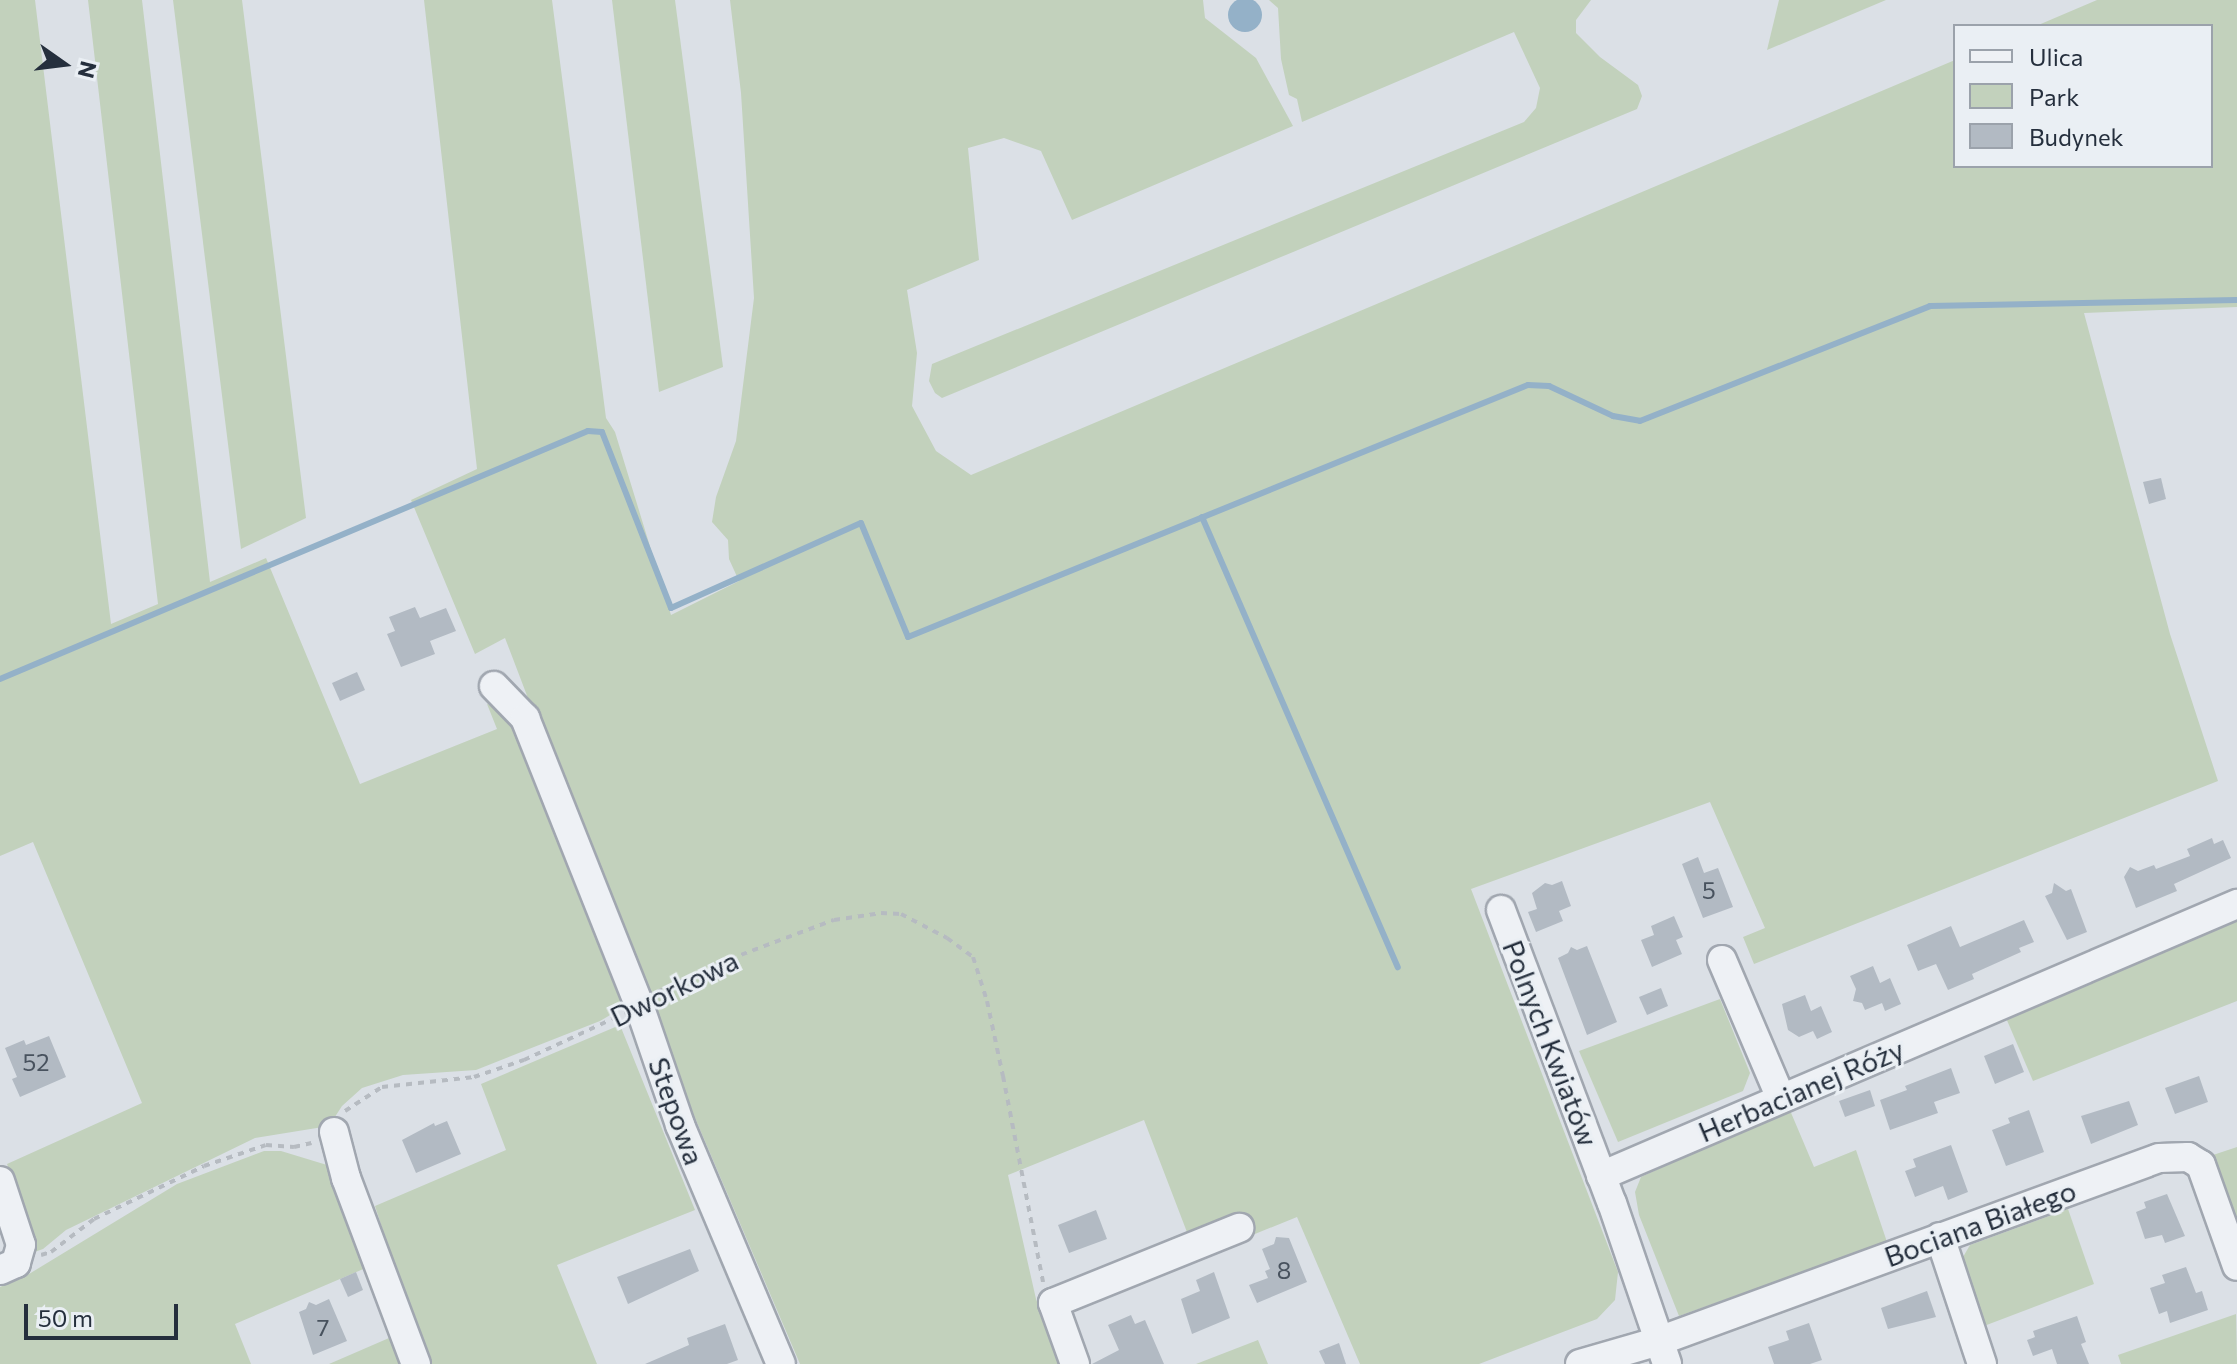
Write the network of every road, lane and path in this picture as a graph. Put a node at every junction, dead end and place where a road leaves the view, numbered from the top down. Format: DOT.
graph roads {
  1 [pos="494,686"];
  2 [pos="2237,904"];
  3 [pos="1501,910"];
  4 [pos="1722,960"];
  5 [pos="638,1002"];
  6 [pos="1781,1098"];
  7 [pos="334,1132"];
  8 [pos="1601,1176"];
  9 [pos="0,1181"];
  10 [pos="1239,1228"];
  11 [pos="1940,1237"];
  12 [pos="8,1266"];
  13 [pos="2237,1266"];
  14 [pos="1053,1303"];
  15 [pos="1663,1352"];
  16 [pos="416,1364"];
  17 [pos="781,1364"];
  18 [pos="1075,1364"];
  19 [pos="1580,1364"];
  20 [pos="1982,1364"];
  1 -- 5 [label="street, Stepowa"];
  2 -- 6 [label="street, Herbacianej Róży"];
  3 -- 8 [label="street, Polnych Kwiatów"];
  4 -- 6 [label="street"];
  5 -- 7 [label="path, Dworkowa"];
  5 -- 14 [label="path, Dworkowa"];
  5 -- 17 [label="street, Stepowa"];
  6 -- 8 [label="street, Herbacianej Róży"];
  7 -- 12 [label="path"];
  7 -- 16 [label="street"];
  8 -- 15 [label="street"];
  9 -- 12 [label="street"];
  10 -- 14 [label="street"];
  11 -- 13 [label="street, Bociana Białego"];
  11 -- 15 [label="street, Bociana Białego"];
  11 -- 20 [label="street"];
  14 -- 18 [label="street"];
  15 -- 19 [label="street"];
}
